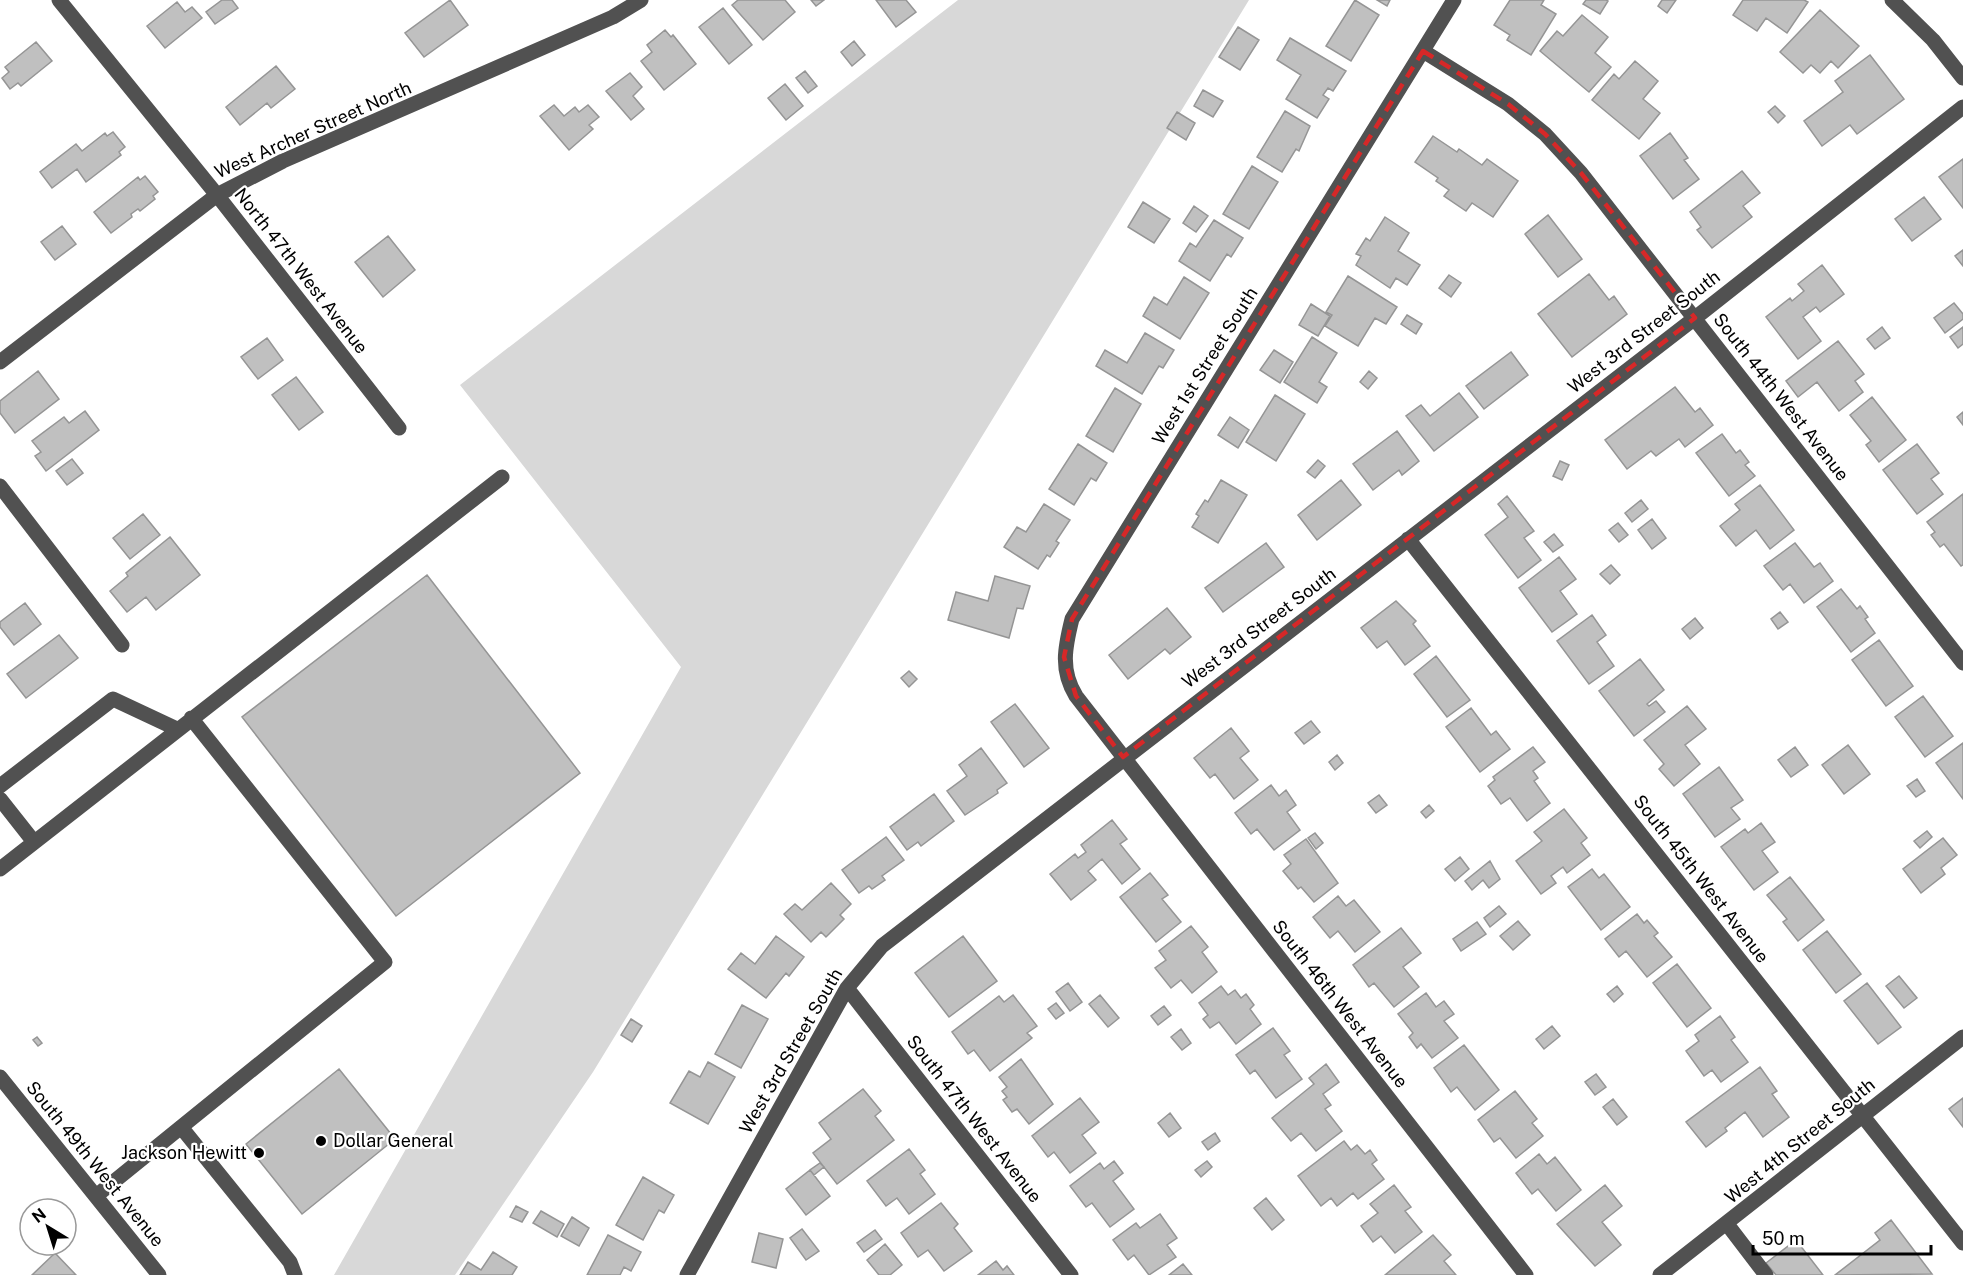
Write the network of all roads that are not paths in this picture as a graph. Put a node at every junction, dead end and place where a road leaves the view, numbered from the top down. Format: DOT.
graph roads {
  1 [pos="59,0"];
  2 [pos="641,0"];
  3 [pos="1454,0"];
  4 [pos="1892,0"];
  5 [pos="1423,51"];
  6 [pos="1963,78"];
  7 [pos="1963,107"];
  8 [pos="217,195"];
  9 [pos="1695,318"];
  10 [pos="0,362"];
  11 [pos="399,428"];
  12 [pos="502,477"];
  13 [pos="0,486"];
  14 [pos="1408,539"];
  15 [pos="122,645"];
  16 [pos="1963,663"];
  17 [pos="191,718"];
  18 [pos="177,729"];
  19 [pos="1123,757"];
  20 [pos="0,786"];
  21 [pos="0,799"];
  22 [pos="34,842"];
  23 [pos="0,869"];
  24 [pos="846,988"];
  25 [pos="1963,1037"];
  26 [pos="0,1077"];
  27 [pos="1863,1115"];
  28 [pos="182,1127"];
  29 [pos="96,1196"];
  30 [pos="1727,1224"];
  31 [pos="1963,1243"];
  32 [pos="159,1275"];
  33 [pos="295,1275"];
  34 [pos="687,1275"];
  35 [pos="1071,1275"];
  36 [pos="1526,1275"];
  37 [pos="1660,1275"];
  38 [pos="1766,1275"];
  1 -- 8 [label="street, North 47th West Avenue"];
  2 -- 8 [label="street, West Archer Street North"];
  3 -- 5 [label="street, West 1st Street South"];
  4 -- 6 [label="street"];
  5 -- 9 [label="street, South 44th West Avenue"];
  5 -- 19 [label="street, West 1st Street South"];
  7 -- 9 [label="street, West 3rd Street South"];
  8 -- 10 [label="street, West Archer Street North"];
  8 -- 11 [label="street, North 47th West Avenue"];
  9 -- 14 [label="street, West 3rd Street South"];
  9 -- 16 [label="street, South 44th West Avenue"];
  12 -- 17 [label="street"];
  13 -- 15 [label="street"];
  14 -- 19 [label="street, West 3rd Street South"];
  14 -- 27 [label="street, South 45th West Avenue"];
  17 -- 18 [label="street"];
  17 -- 28 [label="street"];
  18 -- 20 [label="street"];
  18 -- 22 [label="street"];
  19 -- 24 [label="street, West 3rd Street South"];
  19 -- 36 [label="street, South 46th West Avenue"];
  21 -- 22 [label="street"];
  22 -- 23 [label="street"];
  24 -- 34 [label="street, West 3rd Street South"];
  24 -- 35 [label="street, South 47th West Avenue"];
  25 -- 27 [label="street, West 4th Street South"];
  26 -- 29 [label="street, South 49th West Avenue"];
  27 -- 30 [label="street, West 4th Street South"];
  27 -- 31 [label="street, South 45th West Avenue"];
  28 -- 29 [label="street"];
  28 -- 33 [label="street"];
  29 -- 32 [label="street, South 49th West Avenue"];
  30 -- 37 [label="street, West 4th Street South"];
  30 -- 38 [label="street"];
}
